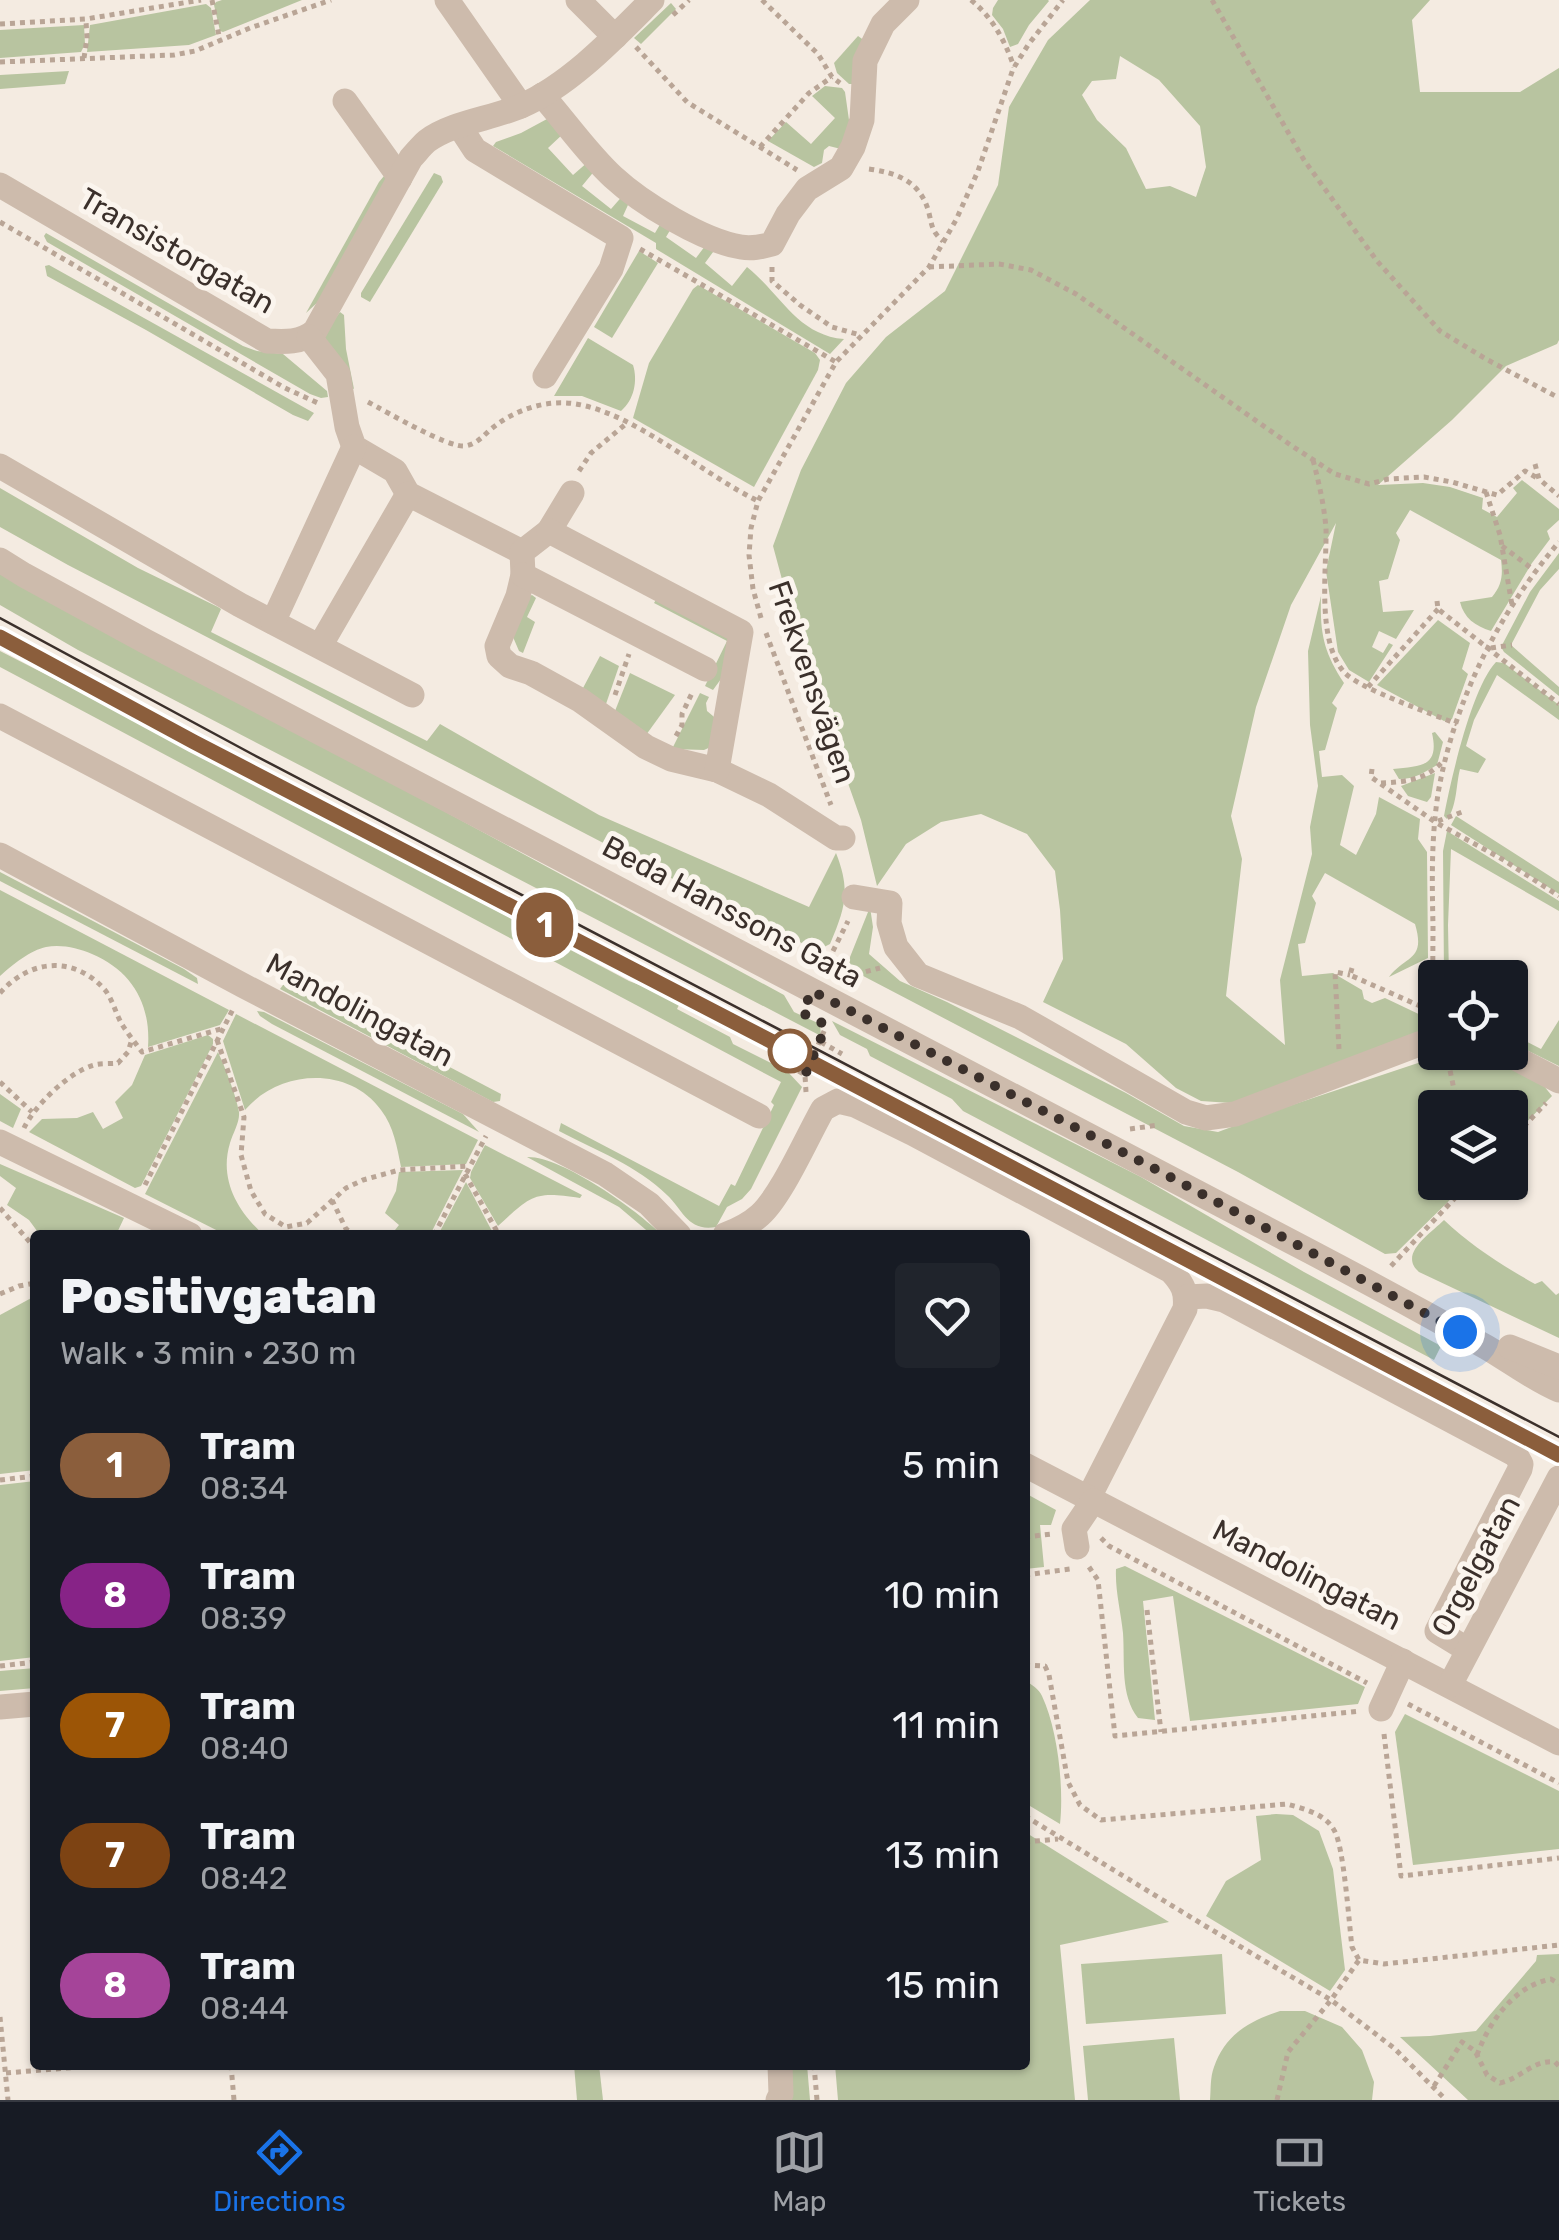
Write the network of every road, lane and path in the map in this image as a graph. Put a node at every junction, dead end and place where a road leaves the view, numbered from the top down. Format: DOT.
graph roads {
  1 [pos="201,0"];
  2 [pos="212,0"];
  3 [pos="330,0"];
  4 [pos="446,0"];
  5 [pos="578,0"];
  6 [pos="652,0"];
  7 [pos="762,0"];
  8 [pos="906,0"];
  9 [pos="972,0"];
  10 [pos="1062,0"];
  11 [pos="1212,0"];
  12 [pos="86,21"];
  13 [pos="0,24"];
  14 [pos="618,34"];
  15 [pos="220,41"];
  16 [pos="83,59"];
  17 [pos="0,62"];
  18 [pos="1014,67"];
  19 [pos="832,76"];
  20 [pos="862,90"];
  21 [pos="532,100"];
  22 [pos="345,101"];
  23 [pos="460,127"];
  24 [pos="760,146"];
  25 [pos="841,168"];
  26 [pos="400,178"];
  27 [pos="816,183"];
  28 [pos="0,185"];
  29 [pos="0,222"];
  30 [pos="622,238"];
  31 [pos="943,242"];
  32 [pos="772,244"];
  33 [pos="929,267"];
  34 [pos="862,335"];
  35 [pos="308,337"];
  36 [pos="836,362"];
  37 [pos="545,376"];
  38 [pos="1559,398"];
  39 [pos="342,400"];
  40 [pos="627,423"];
  41 [pos="354,447"];
  42 [pos="1313,460"];
  43 [pos="1535,464"];
  44 [pos="0,466"];
  45 [pos="1539,479"];
  46 [pos="1486,492"];
  47 [pos="572,493"];
  48 [pos="408,494"];
  49 [pos="1559,496"];
  50 [pos="758,501"];
  51 [pos="548,531"];
  52 [pos="1559,542"];
  53 [pos="1501,545"];
  54 [pos="0,560"];
  55 [pos="522,563"];
  56 [pos="1536,572"];
  57 [pos="1437,600"];
  58 [pos="1512,605"];
  59 [pos="1438,610"];
  60 [pos="273,622"];
  61 [pos="636,634"];
  62 [pos="1512,645"];
  63 [pos="320,646"];
  64 [pos="1488,648"];
  65 [pos="704,669"];
  66 [pos="1368,688"];
  67 [pos="412,695"];
  68 [pos="1559,704"];
  69 [pos="0,716"];
  70 [pos="607,717"];
  71 [pos="1457,724"];
  72 [pos="1447,754"];
  73 [pos="664,755"];
  74 [pos="1372,769"];
  75 [pos="717,770"];
  76 [pos="1381,784"];
  77 [pos="1462,812"];
  78 [pos="1435,822"];
  79 [pos="844,838"];
  80 [pos="0,856"];
  81 [pos="1559,896"];
  82 [pos="854,897"];
  83 [pos="1434,960"];
  84 [pos="907,962"];
  85 [pos="850,981"];
  86 [pos="244,986"];
  87 [pos="812,991"];
  88 [pos="0,993"];
  89 [pos="1418,1005"];
  90 [pos="224,1028"];
  91 [pos="132,1039"];
  92 [pos="218,1040"];
  93 [pos="821,1042"];
  94 [pos="1418,1044"];
  95 [pos="842,1054"];
  96 [pos="790,1066"];
  97 [pos="1528,1069"];
  98 [pos="1340,1074"];
  99 [pos="805,1075"];
  100 [pos="0,1082"];
  101 [pos="1556,1089"];
  102 [pos="807,1098"];
  103 [pos="759,1116"];
  104 [pos="500,1120"];
  105 [pos="1528,1120"];
  106 [pos="0,1142"];
  107 [pos="470,1166"];
  108 [pos="465,1174"];
  109 [pos="332,1200"];
  110 [pos="1453,1200"];
  111 [pos="135,1206"];
  112 [pos="0,1208"];
  113 [pos="181,1230"];
  114 [pos="283,1230"];
  115 [pos="287,1230"];
  116 [pos="348,1230"];
  117 [pos="437,1230"];
  118 [pos="496,1230"];
  119 [pos="674,1230"];
  120 [pos="736,1230"];
  121 [pos="30,1242"];
  122 [pos="1388,1268"];
  123 [pos="30,1285"];
  124 [pos="0,1294"];
  125 [pos="1186,1296"];
  126 [pos="1553,1376"];
  127 [pos="1030,1468"];
  128 [pos="30,1477"];
  129 [pos="1559,1478"];
  130 [pos="0,1480"];
  131 [pos="1088,1506"];
  132 [pos="1077,1547"];
  133 [pos="1030,1575"];
  134 [pos="1147,1610"];
  135 [pos="1468,1650"];
  136 [pos="1403,1661"];
  137 [pos="30,1663"];
  138 [pos="1030,1664"];
  139 [pos="0,1666"];
  140 [pos="1450,1685"];
  141 [pos="1384,1701"];
  142 [pos="30,1704"];
  143 [pos="0,1707"];
  144 [pos="1161,1732"];
  145 [pos="1559,1743"];
  146 [pos="1559,1783"];
  147 [pos="1030,1819"];
  148 [pos="1061,1838"];
  149 [pos="1030,1841"];
  150 [pos="1559,1858"];
  151 [pos="1559,1945"];
  152 [pos="1358,1960"];
  153 [pos="1559,1984"];
  154 [pos="1330,2000"];
  155 [pos="0,2016"];
  156 [pos="1477,2056"];
  157 [pos="1559,2066"];
  158 [pos="43,2070"];
  159 [pos="231,2070"];
  160 [pos="780,2070"];
  161 [pos="814,2070"];
  162 [pos="6,2073"];
  163 [pos="1433,2087"];
  164 [pos="8,2100"];
  165 [pos="234,2100"];
  166 [pos="778,2100"];
  167 [pos="816,2100"];
  168 [pos="1276,2100"];
  169 [pos="1446,2100"];
  1 -- 13 [label="path"];
  2 -- 15 [label="path"];
  3 -- 15 [label="path"];
  4 -- 21 [label="street"];
  5 -- 14 [label="street"];
  6 -- 14 [label="street"];
  7 -- 19 [label="path"];
  8 -- 20 [label="street"];
  9 -- 18 [label="path"];
  10 -- 18 [label="path, Frekvensvägen"];
  11 -- 38 [label="path"];
  12 -- 16 [label="path"];
  14 -- 21 [label="street"];
  14 -- 24 [label="path"];
  15 -- 16 [label="path"];
  16 -- 17 [label="path"];
  18 -- 31 [label="path, Frekvensvägen"];
  19 -- 20 [label="path"];
  19 -- 24 [label="path"];
  20 -- 25 [label="street"];
  21 -- 23 [label="street"];
  21 -- 32 [label="street"];
  22 -- 26 [label="street"];
  23 -- 26 [label="street"];
  23 -- 30 [label="street"];
  24 -- 27 [label="path"];
  25 -- 27 [label="street"];
  25 -- 31 [label="path"];
  26 -- 35 [label="street"];
  27 -- 32 [label="street"];
  28 -- 35 [label="street, Transistorgatan"];
  29 -- 39 [label="path"];
  30 -- 36 [label="path"];
  30 -- 37 [label="street"];
  31 -- 33 [label="path, Frekvensvägen"];
  32 -- 34 [label="path"];
  33 -- 34 [label="path, Frekvensvägen"];
  33 -- 42 [label="path"];
  34 -- 36 [label="path, Frekvensvägen"];
  35 -- 39 [label="street"];
  36 -- 50 [label="path, Frekvensvägen"];
  39 -- 40 [label="path"];
  39 -- 41 [label="street"];
  40 -- 47 [label="path"];
  40 -- 50 [label="path"];
  41 -- 48 [label="street"];
  41 -- 60 [label="street"];
  42 -- 46 [label="path"];
  42 -- 66 [label="path"];
  43 -- 45 [label="path"];
  44 -- 60 [label="street"];
  45 -- 46 [label="path"];
  45 -- 49 [label="path"];
  46 -- 53 [label="path"];
  47 -- 51 [label="street"];
  48 -- 55 [label="street"];
  48 -- 63 [label="street"];
  50 -- 79 [label="path, Frekvensvägen"];
  51 -- 55 [label="street"];
  51 -- 75 [label="street"];
  52 -- 56 [label="path"];
  53 -- 56 [label="path"];
  53 -- 58 [label="path"];
  54 -- 87 [label="street, Beda Hanssons Gata"];
  55 -- 61 [label="street"];
  55 -- 70 [label="street"];
  56 -- 58 [label="path"];
  57 -- 59 [label="path"];
  58 -- 64 [label="path"];
  59 -- 64 [label="path"];
  59 -- 66 [label="path"];
  60 -- 63 [label="street"];
  61 -- 65 [label="street"];
  61 -- 70 [label="path"];
  62 -- 64 [label="path"];
  63 -- 67 [label="street"];
  64 -- 68 [label="path"];
  64 -- 71 [label="path"];
  65 -- 73 [label="path"];
  66 -- 71 [label="path"];
  69 -- 103 [label="street"];
  70 -- 73 [label="street"];
  71 -- 72 [label="path"];
  72 -- 76 [label="path"];
  72 -- 78 [label="path"];
  73 -- 75 [label="street"];
  74 -- 76 [label="path"];
  75 -- 79 [label="street"];
  76 -- 78 [label="path"];
  77 -- 78 [label="path"];
  78 -- 81 [label="path"];
  78 -- 83 [label="path"];
  80 -- 86 [label="street, Mandolingatan"];
  82 -- 84 [label="street"];
  82 -- 87 [label="path"];
  84 -- 85 [label="path"];
  84 -- 98 [label="street"];
  86 -- 90 [label="path"];
  86 -- 104 [label="street, Mandolingatan"];
  87 -- 93 [label="path"];
  87 -- 126 [label="street, Beda Hanssons Gata"];
  88 -- 91 [label="path"];
  89 -- 98 [label="path"];
  90 -- 91 [label="path"];
  90 -- 92 [label="path"];
  91 -- 100 [label="path"];
  92 -- 111 [label="path"];
  92 -- 114 [label="path"];
  93 -- 95 [label="path"];
  93 -- 99 [label="path"];
  94 -- 98 [label="street"];
  96 -- 99 [label="path"];
  97 -- 101 [label="street"];
  99 -- 102 [label="path"];
  101 -- 105 [label="path"];
  104 -- 107 [label="path"];
  104 -- 119 [label="street, Mandolingatan"];
  106 -- 111 [label="street"];
  107 -- 108 [label="path"];
  107 -- 109 [label="path"];
  108 -- 117 [label="path"];
  108 -- 118 [label="path"];
  109 -- 115 [label="path"];
  109 -- 116 [label="path"];
  110 -- 122 [label="path"];
  111 -- 113 [label="street"];
  112 -- 121 [label="path"];
  120 -- 125 [label="street"];
  123 -- 124 [label="path"];
  125 -- 131 [label="street"];
  125 -- 135 [label="street"];
  127 -- 131 [label="street, Mandolingatan"];
  128 -- 130 [label="path"];
  129 -- 135 [label="street, Orgelgatan"];
  131 -- 132 [label="street"];
  131 -- 136 [label="street, Mandolingatan"];
  131 -- 141 [label="path"];
  132 -- 133 [label="path"];
  132 -- 144 [label="path"];
  134 -- 144 [label="path"];
  135 -- 140 [label="street, Orgelgatan"];
  136 -- 140 [label="street, Mandolingatan"];
  136 -- 141 [label="street"];
  137 -- 139 [label="path"];
  138 -- 152 [label="path"];
  140 -- 145 [label="street, Mandolingatan"];
  141 -- 144 [label="path"];
  141 -- 146 [label="path"];
  141 -- 150 [label="path"];
  142 -- 143 [label="street"];
  147 -- 148 [label="path"];
  148 -- 149 [label="path"];
  148 -- 154 [label="path"];
  151 -- 152 [label="path"];
  152 -- 154 [label="path"];
  153 -- 156 [label="path"];
  154 -- 163 [label="path"];
  154 -- 168 [label="path"];
  155 -- 162 [label="path"];
  156 -- 157 [label="path"];
  156 -- 163 [label="path"];
  158 -- 162 [label="path"];
  159 -- 165 [label="path"];
  160 -- 166 [label="street"];
  161 -- 167 [label="path"];
  162 -- 164 [label="path"];
  163 -- 169 [label="path"];
}
